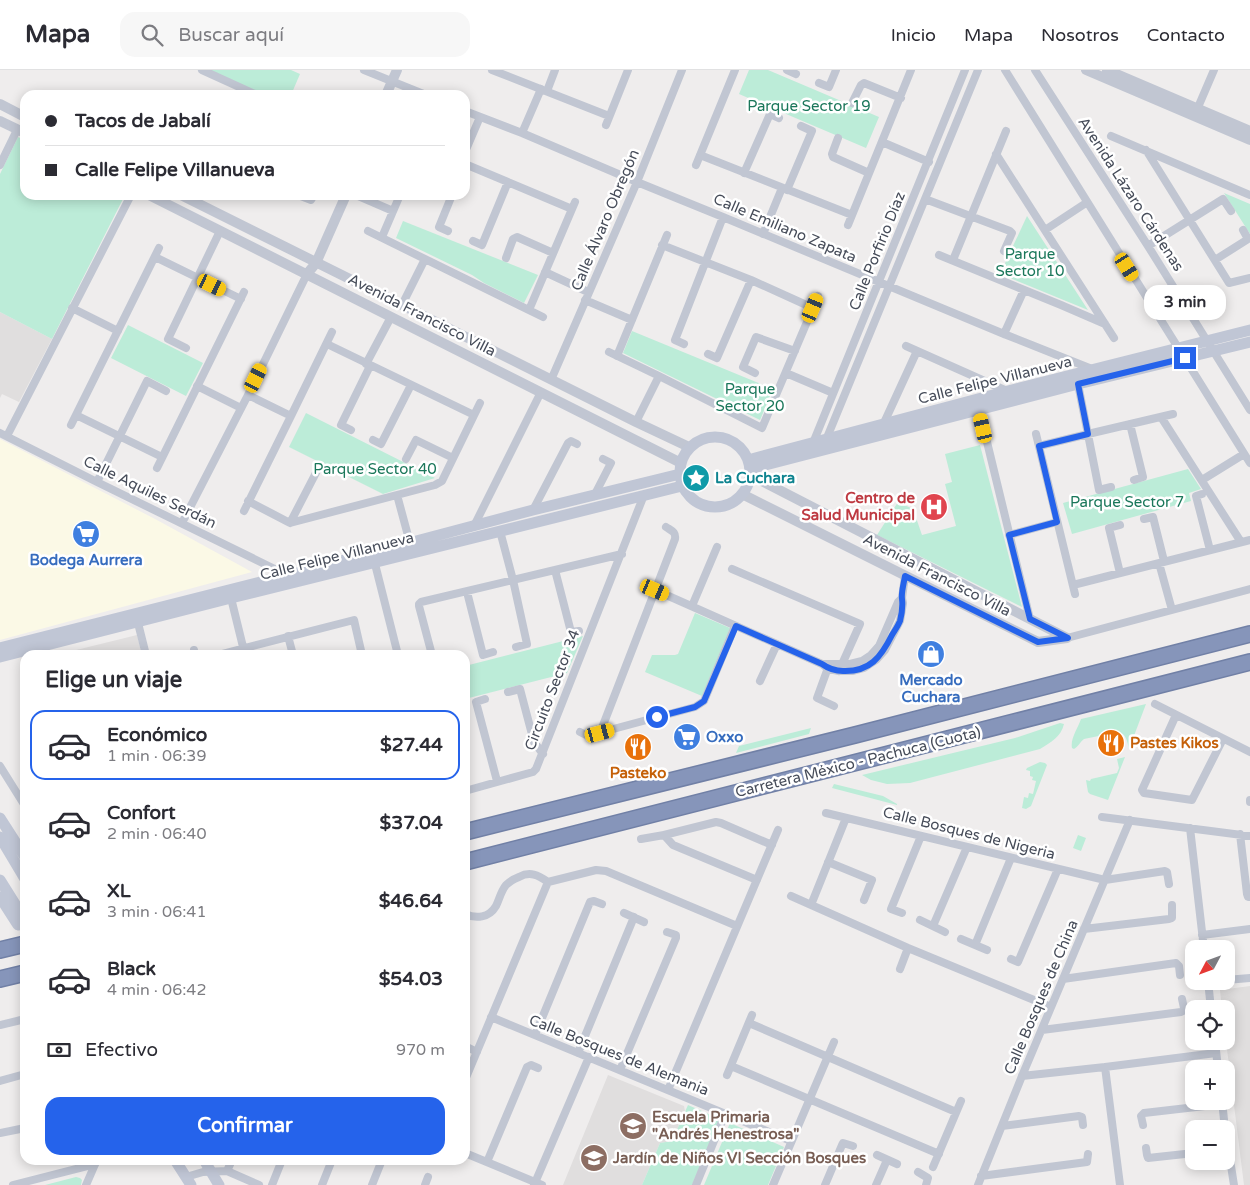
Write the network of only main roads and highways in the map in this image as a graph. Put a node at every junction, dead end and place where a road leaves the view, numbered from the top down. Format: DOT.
graph roads {
  1 [pos="1250,330"];
  2 [pos="1250,342"];
  3 [pos="1210,346"];
  4 [pos="1181,353"];
  5 [pos="749,468"];
  6 [pos="681,474"];
  7 [pos="373,557"];
  8 [pos="238,593"];
  9 [pos="1250,634"];
  10 [pos="0,648"];
  11 [pos="28,650"];
  12 [pos="20,652"];
  13 [pos="0,657"];
  14 [pos="1250,662"];
  15 [pos="0,818"];
  16 [pos="470,831"];
  17 [pos="0,837"];
  18 [pos="20,849"];
  19 [pos="470,861"];
  20 [pos="20,871"];
  21 [pos="0,880"];
  22 [pos="0,897"];
  23 [pos="20,913"];
  24 [pos="20,924"];
  25 [pos="20,945"];
  26 [pos="0,950"];
  27 [pos="20,973"];
  28 [pos="0,979"];
  29 [pos="178,1165"];
  30 [pos="207,1165"];
  31 [pos="189,1181"];
  32 [pos="219,1185"];
  1 -- 3 [label="main road, Calle Felipe Villanueva"];
  2 -- 3 [label="main road, Calle Felipe Villanueva"];
  3 -- 4 [label="main road, Calle Felipe Villanueva"];
  4 -- 5 [label="main road, Calle Felipe Villanueva"];
  4 -- 5 [label="main road, Calle Felipe Villanueva"];
  5 -- 6 [label="main road"];
  5 -- 6 [label="main road"];
  6 -- 7 [label="main road, Calle Felipe Villanueva"];
  6 -- 7 [label="main road, Calle Felipe Villanueva"];
  7 -- 8 [label="main road, Calle Felipe Villanueva"];
  7 -- 8 [label="main road, Calle Felipe Villanueva"];
  8 -- 10 [label="main road, Calle Felipe Villanueva"];
  8 -- 11 [label="main road, Calle Felipe Villanueva"];
  9 -- 16 [label="highway, Carretera México - Pachuca (Cuota)"];
  12 -- 13 [label="main road, Calle Felipe Villanueva"];
  14 -- 19 [label="highway, Carretera México - Pachuca (Cuota)"];
  15 -- 18 [label="main road"];
  17 -- 20 [label="main road"];
  21 -- 23 [label="main road"];
  22 -- 24 [label="main road"];
  25 -- 26 [label="highway"];
  27 -- 28 [label="highway"];
  29 -- 31 [label="main road"];
  30 -- 32 [label="main road"];
}
